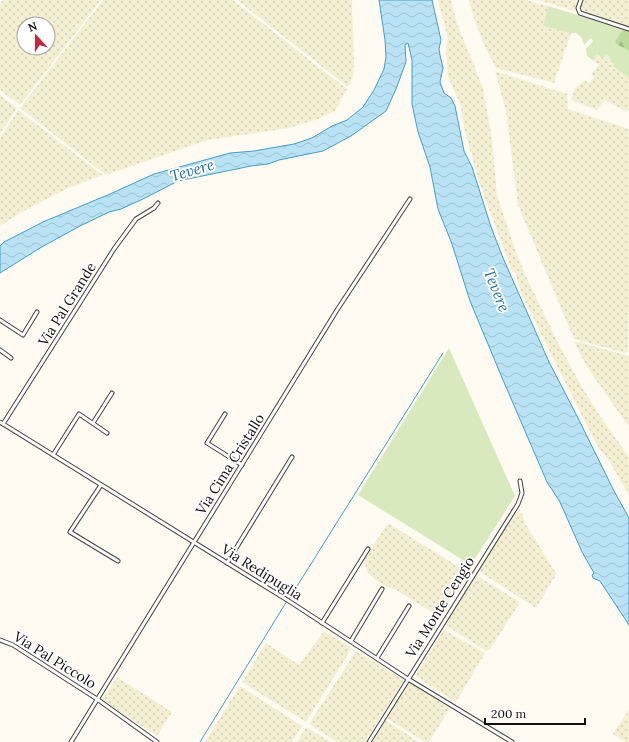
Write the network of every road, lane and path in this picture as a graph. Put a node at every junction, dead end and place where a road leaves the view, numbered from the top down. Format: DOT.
graph roads {
  1 [pos="581,0"];
  2 [pos="629,29"];
  3 [pos="410,199"];
  4 [pos="158,203"];
  5 [pos="37,312"];
  6 [pos="0,320"];
  7 [pos="0,350"];
  8 [pos="11,358"];
  9 [pos="112,393"];
  10 [pos="225,414"];
  11 [pos="2,423"];
  12 [pos="93,423"];
  13 [pos="107,432"];
  14 [pos="53,455"];
  15 [pos="292,457"];
  16 [pos="242,465"];
  17 [pos="520,481"];
  18 [pos="101,485"];
  19 [pos="194,542"];
  20 [pos="368,549"];
  21 [pos="118,561"];
  22 [pos="227,563"];
  23 [pos="382,589"];
  24 [pos="409,606"];
  25 [pos="322,623"];
  26 [pos="0,640"];
  27 [pos="351,641"];
  28 [pos="377,658"];
  29 [pos="408,679"];
  30 [pos="97,700"];
  31 [pos="71,742"];
  32 [pos="157,742"];
  33 [pos="369,742"];
  34 [pos="512,742"];
  1 -- 2 [label="street"];
  3 -- 16 [label="street, Via Cima Cristallo"];
  4 -- 11 [label="street, Via Pal Grande"];
  5 -- 6 [label="street"];
  7 -- 8 [label="street"];
  9 -- 12 [label="street"];
  10 -- 16 [label="street"];
  11 -- 14 [label="street, Via Redipuglia"];
  12 -- 13 [label="street"];
  12 -- 14 [label="street"];
  14 -- 18 [label="street, Via Redipuglia"];
  15 -- 22 [label="street"];
  16 -- 19 [label="street, Via Cima Cristallo"];
  17 -- 29 [label="street, Via Monte Cengio"];
  18 -- 19 [label="street, Via Redipuglia"];
  18 -- 21 [label="street"];
  19 -- 22 [label="street, Via Redipuglia"];
  19 -- 30 [label="street, Via Cima Cristallo"];
  20 -- 25 [label="street"];
  22 -- 25 [label="street, Via Redipuglia"];
  23 -- 27 [label="street"];
  24 -- 28 [label="street"];
  25 -- 27 [label="street, Via Redipuglia"];
  26 -- 30 [label="street, Via Pal Piccolo"];
  27 -- 28 [label="street, Via Redipuglia"];
  28 -- 29 [label="street, Via Redipuglia"];
  29 -- 33 [label="street, Via Monte Cengio"];
  29 -- 34 [label="street, Via Redipuglia"];
  30 -- 31 [label="street, Via Cima Cristallo"];
  30 -- 32 [label="street, Via Pal Piccolo"];
}
